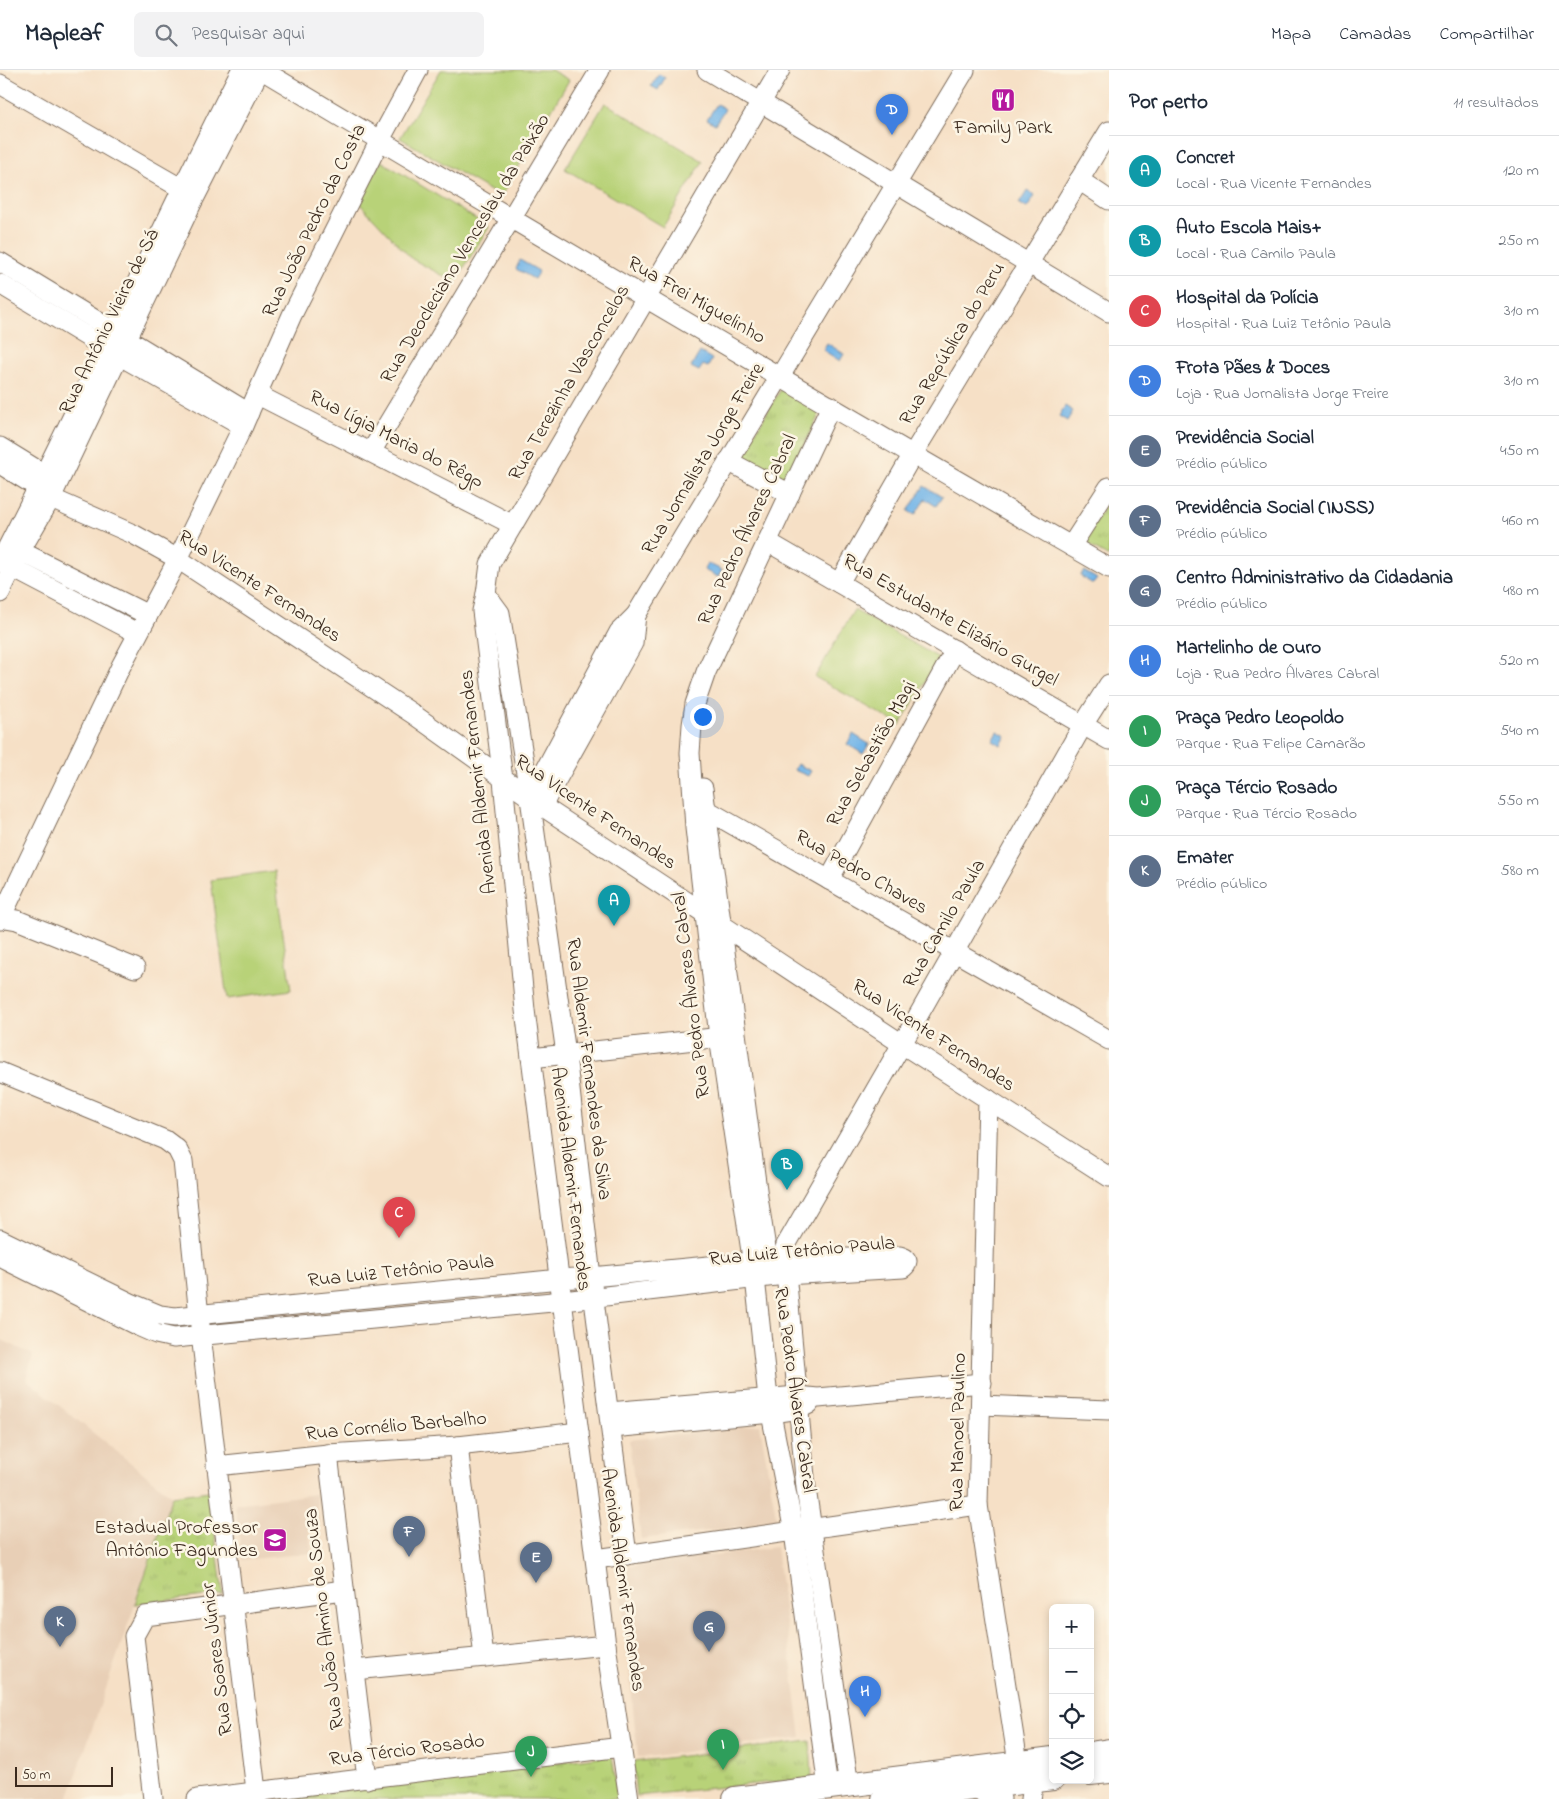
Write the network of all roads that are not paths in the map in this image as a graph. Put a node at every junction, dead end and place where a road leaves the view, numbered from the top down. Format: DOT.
graph roads {
  1 [pos="241,70"];
  2 [pos="261,70"];
  3 [pos="418,70"];
  4 [pos="600,70"];
  5 [pos="707,70"];
  6 [pos="780,70"];
  7 [pos="965,70"];
  8 [pos="0,84"];
  9 [pos="0,99"];
  10 [pos="761,102"];
  11 [pos="23,105"];
  12 [pos="1109,131"];
  13 [pos="380,140"];
  14 [pos="1079,180"];
  15 [pos="896,184"];
  16 [pos="186,198"];
  17 [pos="1109,200"];
  18 [pos="510,219"];
  19 [pos="0,262"];
  20 [pos="1028,264"];
  21 [pos="0,284"];
  22 [pos="646,296"];
  23 [pos="1109,312"];
  24 [pos="116,343"];
  25 [pos="780,376"];
  26 [pos="258,395"];
  27 [pos="831,406"];
  28 [pos="246,419"];
  29 [pos="0,447"];
  30 [pos="371,452"];
  31 [pos="913,454"];
  32 [pos="728,461"];
  33 [pos="0,464"];
  34 [pos="44,486"];
  35 [pos="1109,487"];
  36 [pos="790,494"];
  37 [pos="513,525"];
  38 [pos="768,542"];
  39 [pos="1071,546"];
  40 [pos="6,556"];
  41 [pos="178,559"];
  42 [pos="490,564"];
  43 [pos="1109,568"];
  44 [pos="839,583"];
  45 [pos="0,593"];
  46 [pos="486,594"];
  47 [pos="148,615"];
  48 [pos="137,633"];
  49 [pos="955,650"];
  50 [pos="1109,684"];
  51 [pos="1083,725"];
  52 [pos="1109,740"];
  53 [pos="503,780"];
  54 [pos="536,802"];
  55 [pos="700,811"];
  56 [pos="829,880"];
  57 [pos="4,912"];
  58 [pos="705,913"];
  59 [pos="722,924"];
  60 [pos="955,952"];
  61 [pos="136,968"];
  62 [pos="728,1036"];
  63 [pos="1109,1040"];
  64 [pos="902,1044"];
  65 [pos="566,1054"];
  66 [pos="531,1058"];
  67 [pos="0,1072"];
  68 [pos="988,1099"];
  69 [pos="1109,1177"];
  70 [pos="790,1238"];
  71 [pos="3,1249"];
  72 [pos="769,1267"];
  73 [pos="591,1277"];
  74 [pos="560,1279"];
  75 [pos="594,1297"];
  76 [pos="563,1301"];
  77 [pos="198,1314"];
  78 [pos="201,1335"];
  79 [pos="982,1383"];
  80 [pos="798,1402"];
  81 [pos="981,1405"];
  82 [pos="769,1406"];
  83 [pos="1109,1410"];
  84 [pos="611,1420"];
  85 [pos="579,1432"];
  86 [pos="458,1446"];
  87 [pos="328,1454"];
  88 [pos="216,1466"];
  89 [pos="978,1506"];
  90 [pos="803,1531"];
  91 [pos="627,1555"];
  92 [pos="596,1559"];
  93 [pos="344,1590"];
  94 [pos="234,1605"];
  95 [pos="606,1645"];
  96 [pos="484,1657"];
  97 [pos="354,1670"];
  98 [pos="622,1747"];
  99 [pos="1109,1751"];
  100 [pos="1094,1753"];
  101 [pos="1049,1763"];
  102 [pos="1109,1771"];
  103 [pos="1094,1773"];
  104 [pos="367,1779"];
  105 [pos="1034,1780"];
  106 [pos="838,1787"];
  107 [pos="969,1788"];
  108 [pos="257,1796"];
  109 [pos="153,1799"];
  110 [pos="197,1799"];
  111 [pos="629,1799"];
  112 [pos="735,1799"];
  113 [pos="884,1799"];
  114 [pos="1001,1799"];
  1 -- 16 [label="street, Rua Antônio Vieira de Sá"];
  2 -- 13 [label="street, Rua Frei Miguelinho"];
  2 -- 16 [label="street, Rua Antônio Vieira de Sá"];
  3 -- 13 [label="street, Rua João Pedro da Costa"];
  4 -- 18 [label="street, Rua Deocleciano Venceslau da Paixão"];
  5 -- 10 [label="street"];
  6 -- 10 [label="street, Rua Terezinha Vasconcelos"];
  7 -- 15 [label="street, Rua Jornalista Jorge Freire"];
  8 -- 11 [label="street"];
  9 -- 11 [label="street"];
  10 -- 15 [label="street"];
  10 -- 22 [label="street, Rua Terezinha Vasconcelos"];
  11 -- 16 [label="street"];
  12 -- 14 [label="street, Rua República do Peru"];
  13 -- 18 [label="street, Rua Frei Miguelinho"];
  13 -- 26 [label="street, Rua João Pedro da Costa"];
  14 -- 17 [label="street"];
  14 -- 20 [label="street, Rua República do Peru"];
  15 -- 20 [label="street"];
  15 -- 25 [label="street, Rua Jornalista Jorge Freire"];
  16 -- 24 [label="street, Rua Antônio Vieira de Sá"];
  18 -- 22 [label="street, Rua Frei Miguelinho"];
  18 -- 30 [label="street, Rua Deocleciano Venceslau da Paixão"];
  19 -- 24 [label="street"];
  20 -- 23 [label="street"];
  20 -- 31 [label="street, Rua República do Peru"];
  21 -- 24 [label="street"];
  22 -- 25 [label="street, Rua Frei Miguelinho"];
  22 -- 37 [label="street, Rua Terezinha Vasconcelos"];
  24 -- 28 [label="street"];
  24 -- 34 [label="street, Rua Antônio Vieira de Sá"];
  25 -- 27 [label="street, Rua Frei Miguelinho"];
  25 -- 32 [label="street, Rua Jornalista Jorge Freire"];
  26 -- 28 [label="street, Rua João Pedro da Costa"];
  26 -- 30 [label="street, Rua Lígia Maria do Rêgp"];
  27 -- 31 [label="street, Rua Frei Miguelinho"];
  27 -- 36 [label="street, Rua Pedro Álvares Cabral"];
  28 -- 41 [label="street, Rua João Pedro da Costa"];
  29 -- 34 [label="street"];
  30 -- 37 [label="street, Rua Lígia Maria do Rêgp"];
  31 -- 39 [label="street, Rua Frei Miguelinho"];
  31 -- 44 [label="street, Rua República do Peru"];
  32 -- 36 [label="street"];
  32 -- 54 [label="street, Rua Jornalista Jorge Freire"];
  33 -- 34 [label="street"];
  34 -- 40 [label="street, Rua Antônio Vieira de Sá"];
  34 -- 41 [label="street, Rua Vicente Fernandes"];
  35 -- 39 [label="street"];
  36 -- 38 [label="street, Rua Pedro Álvares Cabral"];
  37 -- 42 [label="street, Rua Terezinha Vasconcelos"];
  38 -- 44 [label="street, Rua Estudante Elizário Gurgel"];
  38 -- 55 [label="street, Rua Pedro Álvares Cabral"];
  39 -- 43 [label="street, Rua Frei Miguelinho"];
  40 -- 45 [label="street, Rua Antônio Vieira de Sá"];
  40 -- 47 [label="street"];
  40 -- 48 [label="street"];
  41 -- 47 [label="street, Rua João Pedro da Costa"];
  41 -- 53 [label="street, Rua Vicente Fernandes"];
  42 -- 46 [label="street, Avenida Aldemir Fernandes"];
  44 -- 49 [label="street, Rua Estudante Elizário Gurgel"];
  46 -- 53 [label="street, Avenida Aldemir Fernandes"];
  46 -- 54 [label="street, Rua Aldemir Fernandes da Silva"];
  47 -- 48 [label="street, Rua João Pedro da Costa"];
  48 -- 57 [label="street, Rua João Pedro da Costa"];
  49 -- 51 [label="street, Rua Estudante Elizário Gurgel"];
  49 -- 56 [label="street, Rua Sebastião Magi"];
  50 -- 51 [label="street, Rua Camilo Paula"];
  51 -- 52 [label="street, Rua Estudante Elizário Gurgel"];
  51 -- 60 [label="street, Rua Camilo Paula"];
  53 -- 54 [label="street, Rua Vicente Fernandes"];
  53 -- 66 [label="street, Avenida Aldemir Fernandes"];
  54 -- 58 [label="street, Rua Vicente Fernandes"];
  54 -- 65 [label="street, Rua Aldemir Fernandes da Silva"];
  55 -- 56 [label="street, Rua Pedro Chaves"];
  55 -- 58 [label="street, Rua Pedro Álvares Cabral"];
  55 -- 59 [label="street, Rua Pedro Álvares Cabral"];
  56 -- 60 [label="street, Rua Pedro Chaves"];
  57 -- 61 [label="street"];
  58 -- 59 [label="street, Rua Vicente Fernandes"];
  58 -- 62 [label="street, Rua Pedro Álvares Cabral"];
  59 -- 62 [label="street, Rua Pedro Álvares Cabral"];
  59 -- 64 [label="street, Rua Vicente Fernandes"];
  60 -- 63 [label="street, Rua Pedro Chaves"];
  60 -- 64 [label="street, Rua Camilo Paula"];
  62 -- 65 [label="street"];
  62 -- 72 [label="street, Rua Pedro Álvares Cabral"];
  64 -- 68 [label="street, Rua Vicente Fernandes"];
  64 -- 70 [label="street, Rua Camilo Paula"];
  65 -- 66 [label="street"];
  65 -- 73 [label="street, Rua Aldemir Fernandes da Silva"];
  66 -- 74 [label="street, Avenida Aldemir Fernandes"];
  67 -- 77 [label="street, Rua Soares Júnior"];
  68 -- 69 [label="street, Rua Vicente Fernandes"];
  68 -- 79 [label="street, Rua Manoel Paulino"];
  70 -- 72 [label="street, Rua Pedro Álvares Cabral"];
  71 -- 77 [label="street, Rua Luiz Tetônio Paula"];
  71 -- 78 [label="street, Rua Luiz Tetônio Paula"];
  72 -- 72 [label="street, Rua Luiz Tetônio Paula"];
  72 -- 73 [label="street, Rua Luiz Tetônio Paula"];
  72 -- 75 [label="street, Rua Luiz Tetônio Paula"];
  72 -- 80 [label="street, Rua Pedro Álvares Cabral"];
  72 -- 82 [label="street, Rua Pedro Álvares Cabral"];
  73 -- 74 [label="street, Rua Luiz Tetônio Paula"];
  73 -- 75 [label="street, Rua Aldemir Fernandes da Silva"];
  74 -- 76 [label="street, Avenida Aldemir Fernandes"];
  74 -- 77 [label="street, Rua Luiz Tetônio Paula"];
  75 -- 76 [label="street, Rua Luiz Tetônio Paula"];
  75 -- 84 [label="street, Rua Aldemir Fernandes da Silva"];
  76 -- 78 [label="street, Rua Luiz Tetônio Paula"];
  76 -- 85 [label="street, Avenida Aldemir Fernandes"];
  77 -- 78 [label="street, Rua Soares Júnior"];
  78 -- 88 [label="street, Rua Soares Júnior"];
  79 -- 80 [label="street"];
  79 -- 81 [label="street, Rua Manoel Paulino"];
  80 -- 82 [label="street"];
  80 -- 90 [label="street, Rua Pedro Álvares Cabral"];
  81 -- 83 [label="street"];
  81 -- 89 [label="street, Rua Manoel Paulino"];
  82 -- 84 [label="street"];
  82 -- 90 [label="street, Rua Pedro Álvares Cabral"];
  84 -- 91 [label="street, Rua Aldemir Fernandes da Silva"];
  85 -- 86 [label="street, Rua Cornélio Barbalho"];
  85 -- 92 [label="street, Avenida Aldemir Fernandes"];
  86 -- 87 [label="street, Rua Cornélio Barbalho"];
  86 -- 96 [label="street"];
  87 -- 88 [label="street, Rua Cornélio Barbalho"];
  87 -- 93 [label="street, Rua João Almino de Souza"];
  88 -- 94 [label="street, Rua Soares Júnior"];
  89 -- 90 [label="street"];
  89 -- 105 [label="street, Rua Manoel Paulino"];
  90 -- 91 [label="street"];
  90 -- 106 [label="street, Rua Pedro Álvares Cabral"];
  91 -- 92 [label="street"];
  92 -- 95 [label="street, Avenida Aldemir Fernandes"];
  93 -- 94 [label="street"];
  93 -- 97 [label="street, Rua João Almino de Souza"];
  94 -- 108 [label="street, Rua Soares Júnior"];
  94 -- 109 [label="street"];
  95 -- 96 [label="street"];
  95 -- 98 [label="street, Avenida Aldemir Fernandes"];
  96 -- 97 [label="street"];
  97 -- 104 [label="street, Rua João Almino de Souza"];
  98 -- 104 [label="street, Rua Tércio Rosado"];
  98 -- 111 [label="street, Avenida Aldemir Fernandes"];
  99 -- 100 [label="main road"];
  101 -- 105 [label="main road"];
  102 -- 103 [label="main road"];
  104 -- 108 [label="street, Rua Tércio Rosado"];
  105 -- 106 [label="main road"];
  105 -- 107 [label="main road"];
  106 -- 112 [label="main road"];
  107 -- 113 [label="main road"];
  107 -- 114 [label="street"];
  108 -- 110 [label="street, Rua Tércio Rosado"];
}
